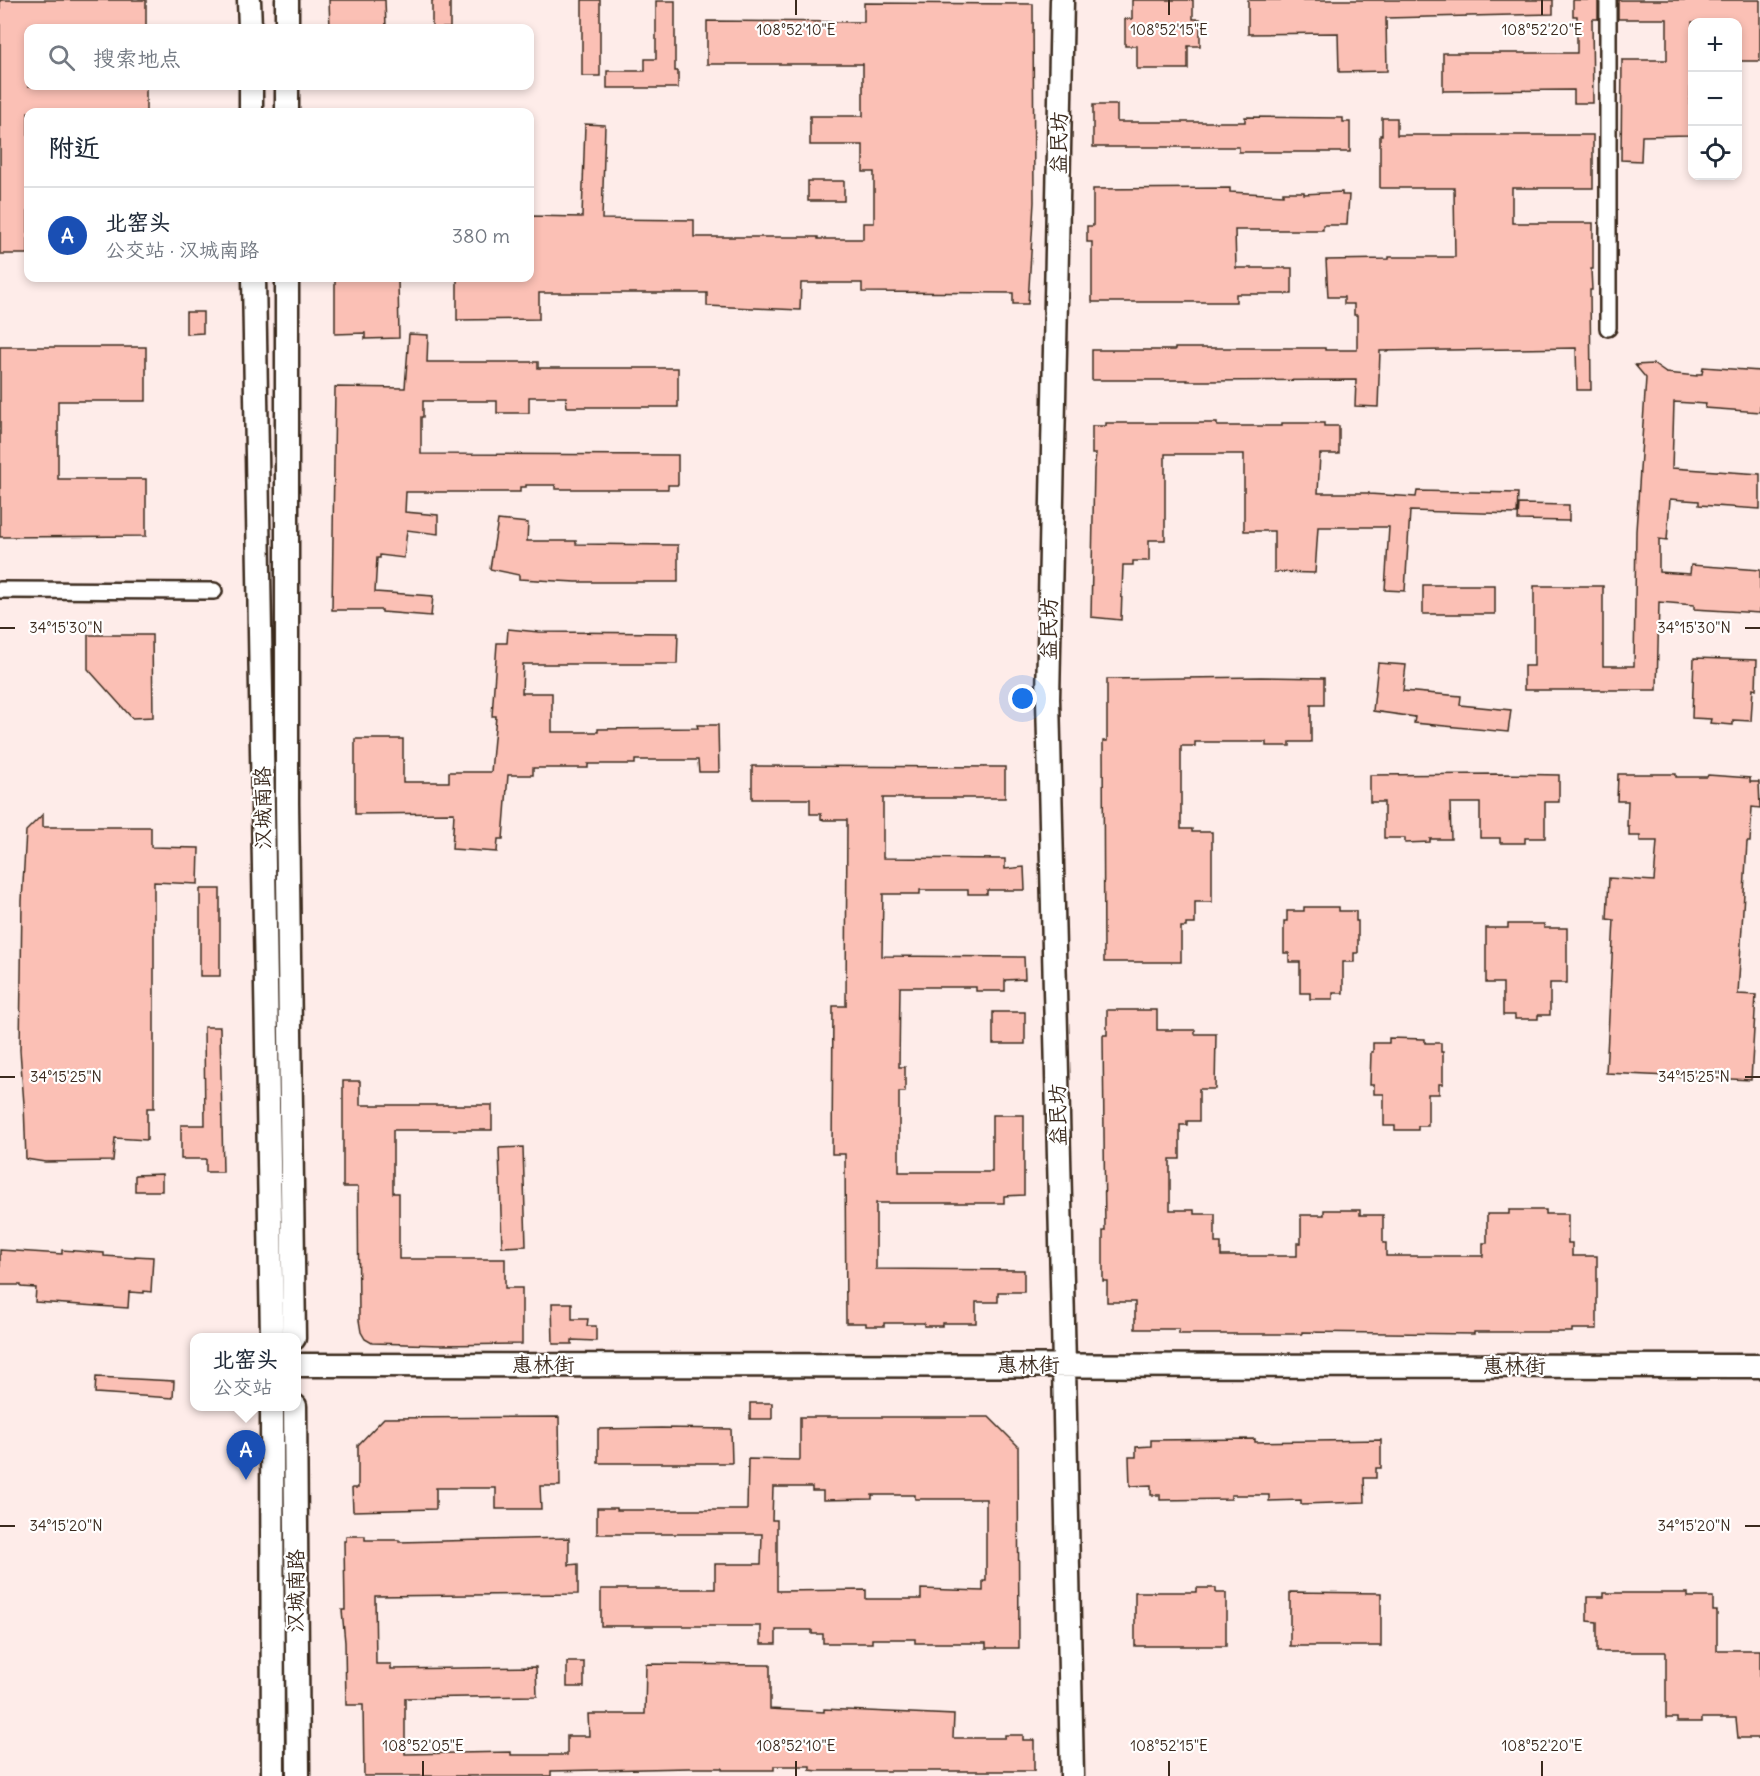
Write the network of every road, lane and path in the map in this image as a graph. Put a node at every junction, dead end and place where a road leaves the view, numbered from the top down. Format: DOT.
graph roads {
  1 [pos="249,0"];
  2 [pos="287,0"];
  3 [pos="1062,0"];
  4 [pos="1608,0"];
  5 [pos="250,24"];
  6 [pos="287,24"];
  7 [pos="251,90"];
  8 [pos="287,90"];
  9 [pos="251,108"];
  10 [pos="287,108"];
  11 [pos="254,282"];
  12 [pos="287,282"];
  13 [pos="1608,328"];
  14 [pos="0,591"];
  15 [pos="214,591"];
  16 [pos="272,1333"];
  17 [pos="294,1333"];
  18 [pos="301,1365"];
  19 [pos="1064,1365"];
  20 [pos="1760,1366"];
  21 [pos="272,1411"];
  22 [pos="295,1411"];
  23 [pos="273,1776"];
  24 [pos="298,1776"];
  25 [pos="1072,1776"];
  1 -- 5 [label="street"];
  2 -- 6 [label="street"];
  3 -- 19 [label="street, 益民坊"];
  4 -- 13 [label="street"];
  7 -- 9 [label="street"];
  8 -- 10 [label="street"];
  11 -- 16 [label="street, 汉城南路"];
  12 -- 17 [label="street, 汉城南路"];
  14 -- 15 [label="street"];
  18 -- 19 [label="street, 惠林街"];
  19 -- 20 [label="street, 惠林街"];
  19 -- 25 [label="street, 益民坊"];
  21 -- 23 [label="street, 汉城南路"];
  22 -- 24 [label="street, 汉城南路"];
}
